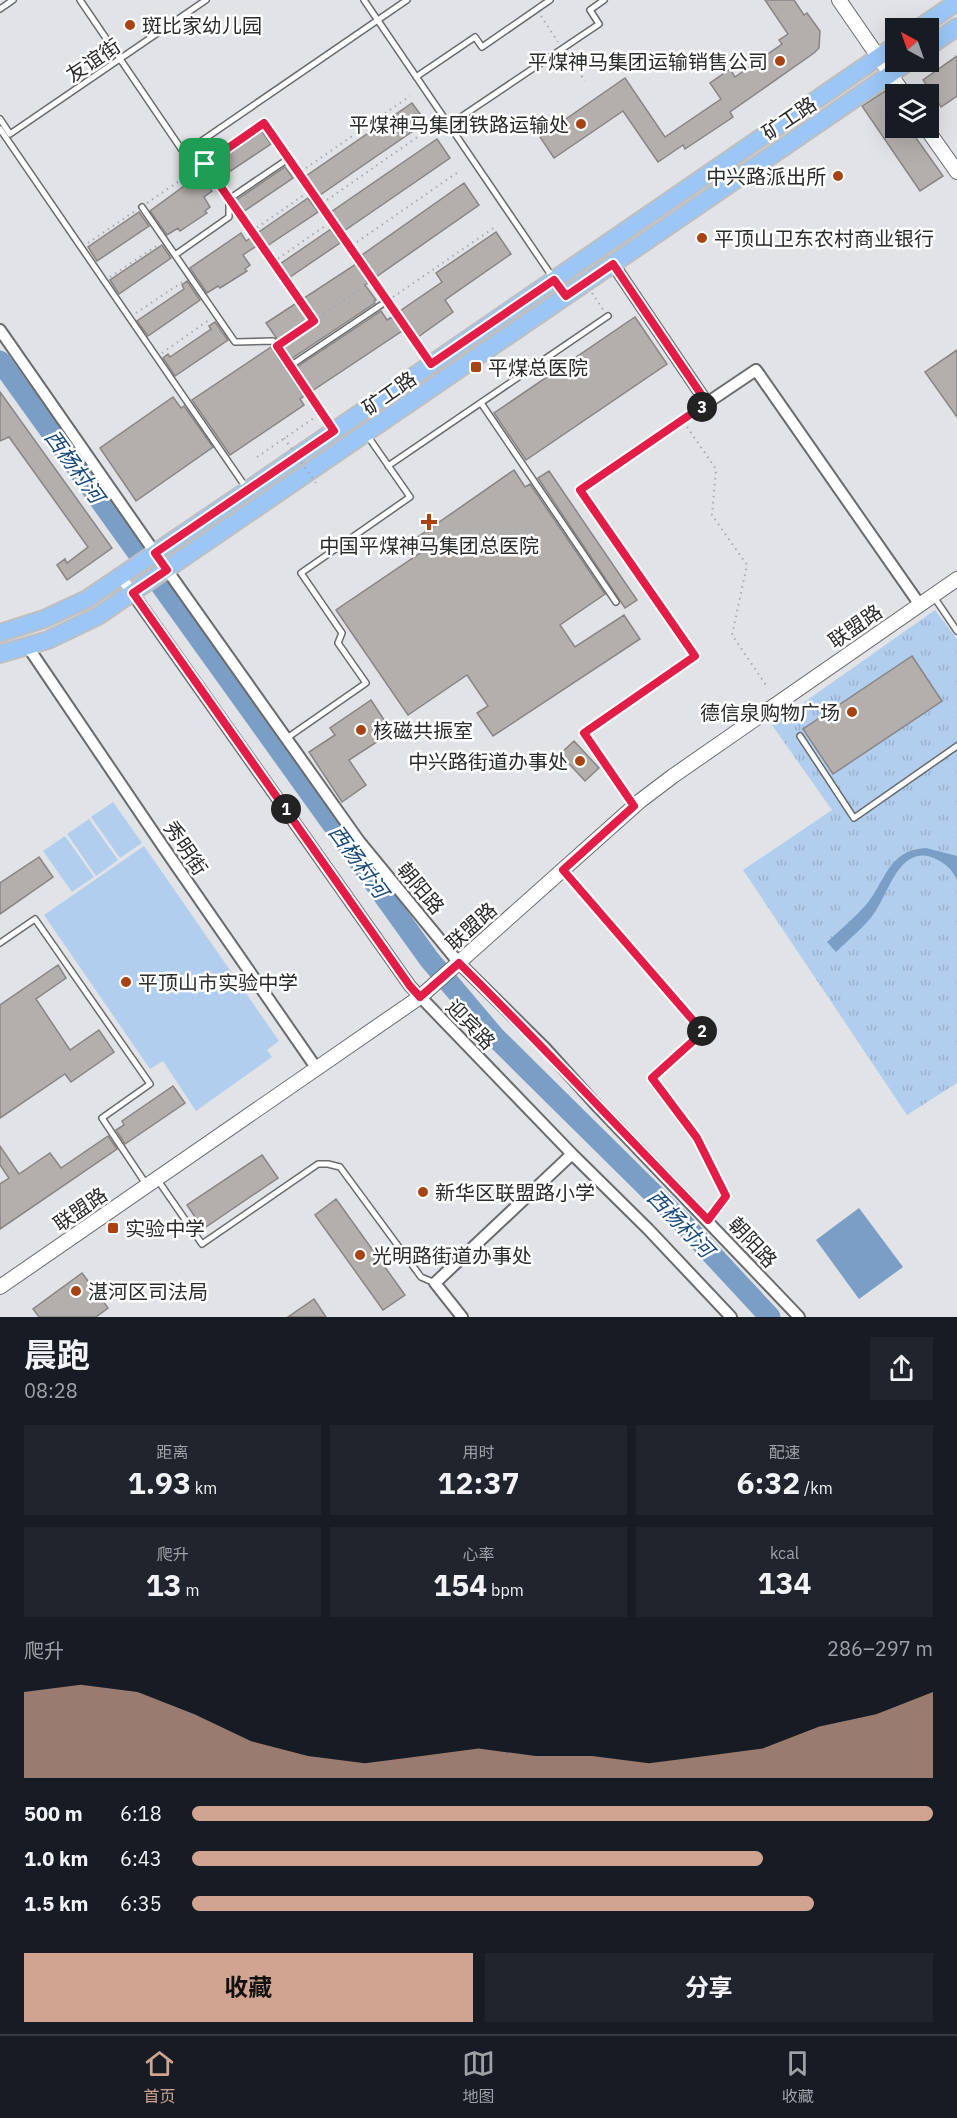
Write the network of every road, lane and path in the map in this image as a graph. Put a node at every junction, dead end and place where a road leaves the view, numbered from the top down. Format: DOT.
graph roads {
  1 [pos="13,0"];
  2 [pos="80,0"];
  3 [pos="206,0"];
  4 [pos="364,0"];
  5 [pos="407,0"];
  6 [pos="550,0"];
  7 [pos="604,0"];
  8 [pos="839,0"];
  9 [pos="957,2"];
  10 [pos="0,9"];
  11 [pos="934,18"];
  12 [pos="378,20"];
  13 [pos="957,27"];
  14 [pos="939,39"];
  15 [pos="885,52"];
  16 [pos="878,57"];
  17 [pos="120,60"];
  18 [pos="893,72"];
  19 [pos="890,74"];
  20 [pos="416,77"];
  21 [pos="897,84"];
  22 [pos="410,96"];
  23 [pos="0,118"];
  24 [pos="264,123"];
  25 [pos="449,125"];
  26 [pos="0,129"];
  27 [pos="429,129"];
  28 [pos="934,138"];
  29 [pos="288,159"];
  30 [pos="205,164"];
  31 [pos="458,172"];
  32 [pos="957,172"];
  33 [pos="298,173"];
  34 [pos="310,190"];
  35 [pos="229,199"];
  36 [pos="320,205"];
  37 [pos="142,207"];
  38 [pos="332,222"];
  39 [pos="495,227"];
  40 [pos="252,231"];
  41 [pos="165,240"];
  42 [pos="85,245"];
  43 [pos="350,247"];
  44 [pos="175,255"];
  45 [pos="273,262"];
  46 [pos="613,264"];
  47 [pos="190,276"];
  48 [pos="108,279"];
  49 [pos="554,280"];
  50 [pos="372,281"];
  51 [pos="585,283"];
  52 [pos="566,296"];
  53 [pos="387,302"];
  54 [pos="133,315"];
  55 [pos="217,315"];
  56 [pos="608,316"];
  57 [pos="314,321"];
  58 [pos="0,330"];
  59 [pos="277,346"];
  60 [pos="160,355"];
  61 [pos="431,364"];
  62 [pos="290,366"];
  63 [pos="481,403"];
  64 [pos="707,403"];
  65 [pos="312,420"];
  66 [pos="682,420"];
  67 [pos="334,431"];
  68 [pos="366,434"];
  69 [pos="284,438"];
  70 [pos="257,457"];
  71 [pos="388,466"];
  72 [pos="316,483"];
  73 [pos="248,490"];
  74 [pos="155,553"];
  75 [pos="167,570"];
  76 [pos="127,573"];
  77 [pos="957,579"];
  78 [pos="139,590"];
  79 [pos="933,596"];
  80 [pos="616,602"];
  81 [pos="920,605"];
  82 [pos="957,631"];
  83 [pos="0,633"];
  84 [pos="28,647"];
  85 [pos="0,654"];
  86 [pos="768,688"];
  87 [pos="800,736"];
  88 [pos="286,738"];
  89 [pos="957,746"];
  90 [pos="634,806"];
  91 [pos="563,870"];
  92 [pos="0,943"];
  93 [pos="457,965"];
  94 [pos="424,994"];
  95 [pos="703,1032"];
  96 [pos="317,1068"];
  97 [pos="572,1154"];
  98 [pos="152,1182"];
  99 [pos="708,1220"];
  100 [pos="435,1283"];
  101 [pos="0,1287"];
  102 [pos="462,1317"];
  103 [pos="731,1317"];
  104 [pos="799,1317"];
  1 -- 10 [label="lane"];
  2 -- 17 [label="lane"];
  3 -- 17 [label="lane, 友谊街"];
  4 -- 12 [label="lane"];
  5 -- 12 [label="lane"];
  6 -- 20 [label="lane"];
  7 -- 25 [label="lane"];
  8 -- 16 [label="street"];
  9 -- 11 [label="main road"];
  12 -- 17 [label="lane"];
  12 -- 20 [label="lane"];
  13 -- 14 [label="main road"];
  15 -- 16 [label="main road, 矿工路"];
  16 -- 19 [label="street"];
  16 -- 49 [label="main road, 矿工路"];
  17 -- 23 [label="lane, 友谊街"];
  18 -- 19 [label="main road, 矿工路"];
  19 -- 21 [label="street"];
  19 -- 46 [label="main road, 矿工路"];
  20 -- 25 [label="lane"];
  22 -- 33 [label="path"];
  24 -- 29 [label="lane"];
  24 -- 30 [label="path"];
  25 -- 49 [label="lane"];
  26 -- 73 [label="lane"];
  27 -- 36 [label="path"];
  28 -- 32 [label="street"];
  29 -- 33 [label="lane"];
  29 -- 35 [label="lane"];
  30 -- 35 [label="path"];
  30 -- 37 [label="path"];
  31 -- 43 [label="path"];
  33 -- 34 [label="lane"];
  34 -- 36 [label="lane"];
  34 -- 40 [label="path"];
  35 -- 40 [label="path"];
  35 -- 44 [label="lane"];
  36 -- 38 [label="lane"];
  37 -- 41 [label="lane"];
  37 -- 42 [label="path"];
  38 -- 43 [label="lane"];
  38 -- 45 [label="path"];
  39 -- 53 [label="path"];
  40 -- 45 [label="path"];
  41 -- 44 [label="lane"];
  41 -- 48 [label="path"];
  43 -- 50 [label="lane"];
  44 -- 47 [label="lane"];
  45 -- 57 [label="path"];
  46 -- 51 [label="main road, 矿工路"];
  46 -- 64 [label="street"];
  47 -- 54 [label="path"];
  47 -- 55 [label="lane"];
  49 -- 52 [label="lane"];
  49 -- 61 [label="main road, 矿工路"];
  50 -- 53 [label="lane"];
  50 -- 57 [label="path"];
  51 -- 52 [label="main road, 矿工路"];
  51 -- 56 [label="path"];
  52 -- 68 [label="main road, 矿工路"];
  53 -- 61 [label="lane"];
  53 -- 62 [label="lane"];
  55 -- 59 [label="lane"];
  55 -- 60 [label="path"];
  56 -- 63 [label="lane"];
  57 -- 59 [label="path"];
  58 -- 74 [label="street, 朝阳路"];
  59 -- 62 [label="lane"];
  61 -- 67 [label="main road, 矿工路"];
  62 -- 67 [label="lane"];
  63 -- 71 [label="lane"];
  63 -- 80 [label="lane"];
  64 -- 66 [label="lane"];
  64 -- 81 [label="street"];
  65 -- 69 [label="path"];
  66 -- 86 [label="path"];
  66 -- 90 [label="lane"];
  67 -- 73 [label="main road, 矿工路"];
  68 -- 71 [label="lane"];
  68 -- 75 [label="main road, 矿工路"];
  69 -- 70 [label="path"];
  69 -- 72 [label="path, bridge"];
  71 -- 88 [label="lane"];
  73 -- 74 [label="main road, 矿工路"];
  74 -- 75 [label="street, 朝阳路"];
  74 -- 76 [label="main road, 矿工路"];
  75 -- 78 [label="main road, 矿工路"];
  75 -- 88 [label="street, 朝阳路"];
  76 -- 78 [label="street, 迎宾路"];
  76 -- 83 [label="main road, 矿工路"];
  77 -- 79 [label="street, 联盟路"];
  78 -- 84 [label="main road, 矿工路"];
  78 -- 94 [label="street, 迎宾路"];
  79 -- 81 [label="street, 联盟路"];
  79 -- 82 [label="lane"];
  81 -- 90 [label="street, 联盟路"];
  84 -- 85 [label="main road, 矿工路"];
  84 -- 96 [label="street, 秀明街"];
  87 -- 89 [label="lane"];
  88 -- 93 [label="street, 朝阳路"];
  90 -- 91 [label="street, 联盟路"];
  91 -- 93 [label="street, 联盟路"];
  91 -- 95 [label="lane"];
  92 -- 98 [label="lane"];
  93 -- 94 [label="street, 联盟路"];
  93 -- 99 [label="street, 朝阳路"];
  94 -- 96 [label="street, 联盟路"];
  94 -- 97 [label="street, 迎宾路"];
  95 -- 99 [label="path"];
  96 -- 98 [label="street, 联盟路"];
  97 -- 100 [label="street"];
  97 -- 103 [label="street, 迎宾路"];
  98 -- 100 [label="lane"];
  98 -- 101 [label="street, 联盟路"];
  99 -- 104 [label="street, 朝阳路"];
  100 -- 102 [label="street"];
}
